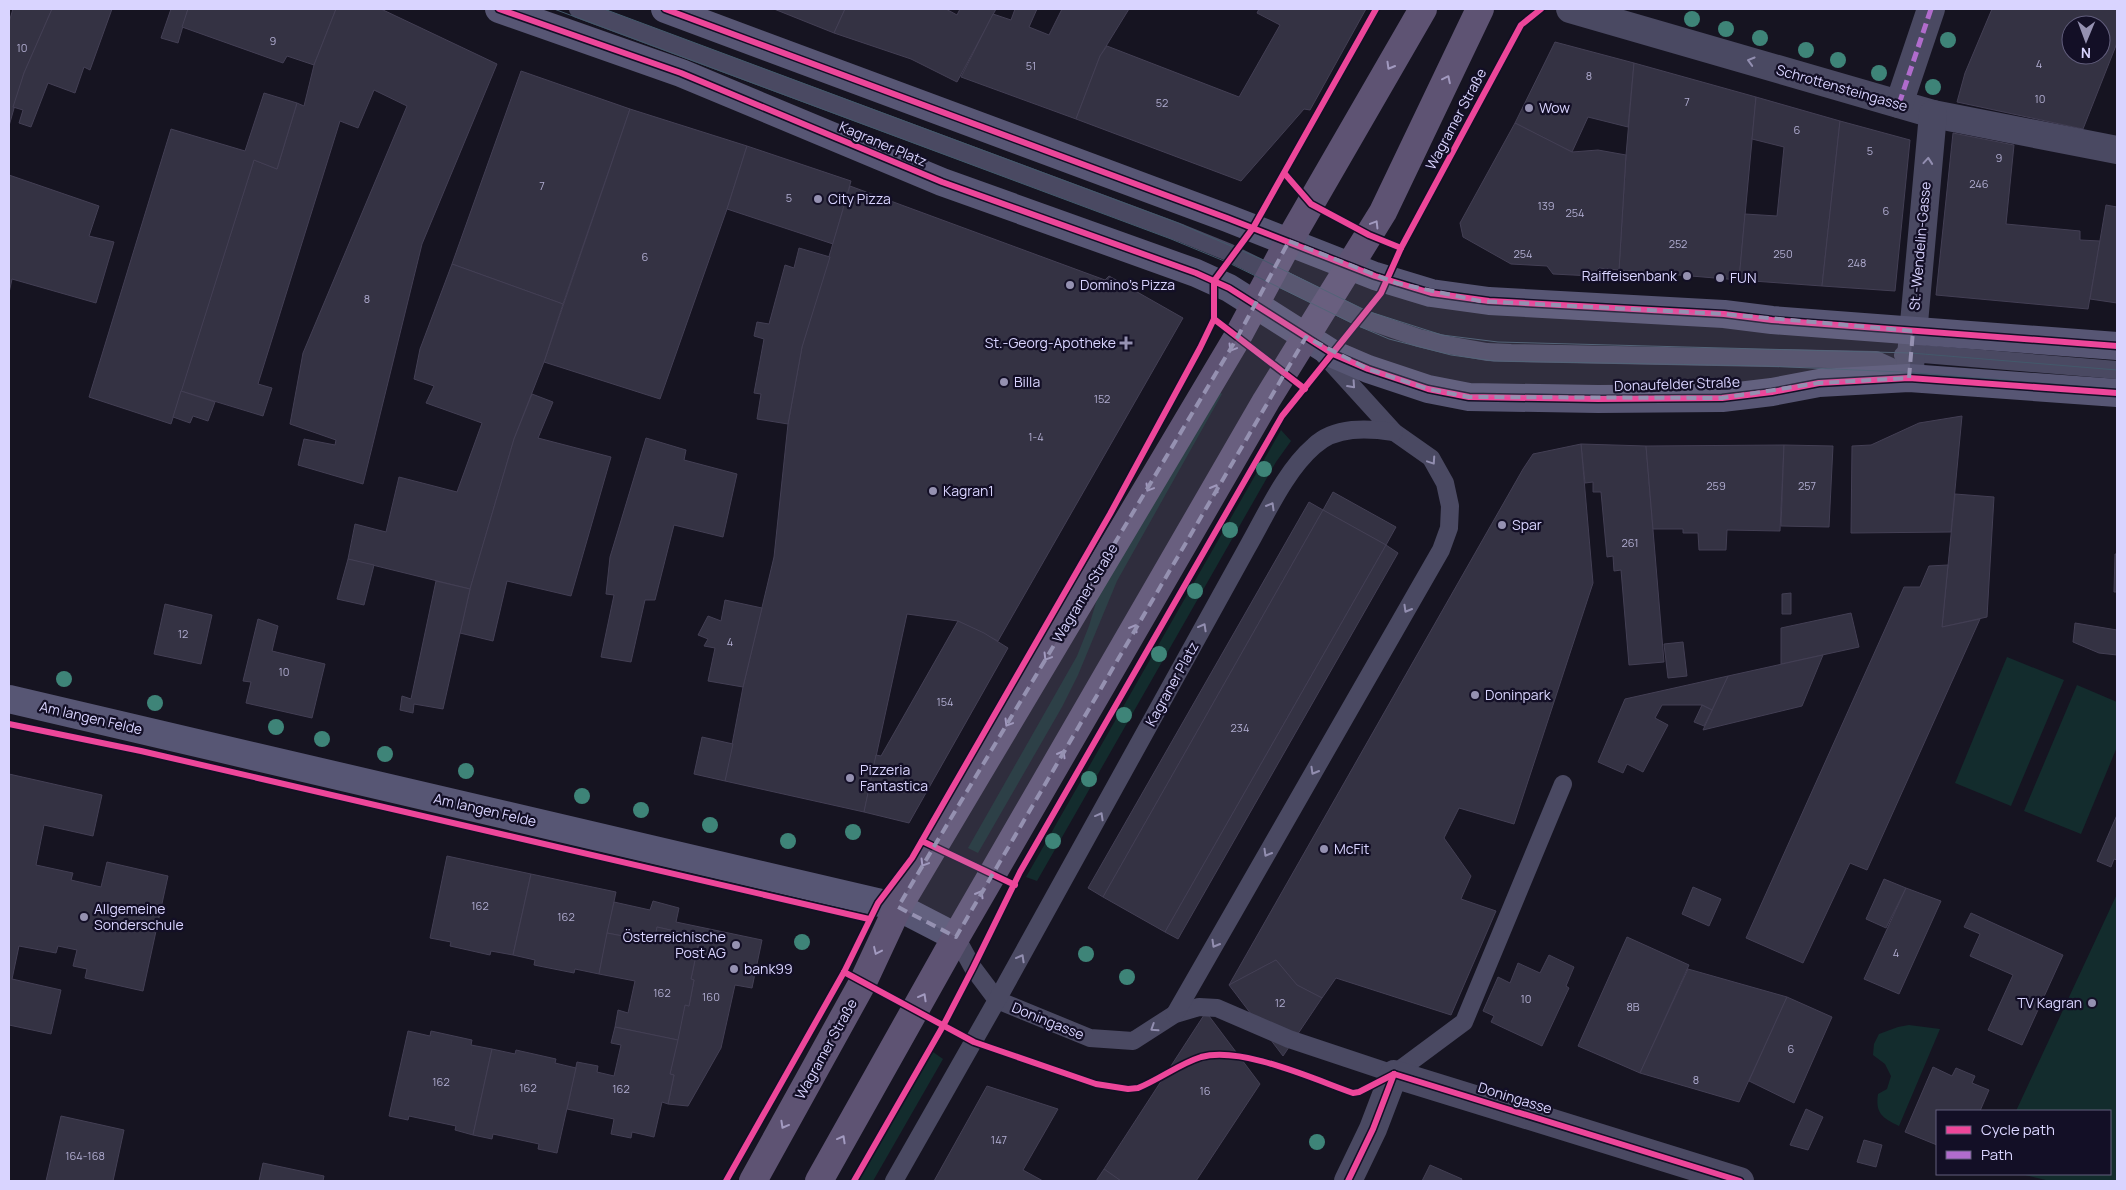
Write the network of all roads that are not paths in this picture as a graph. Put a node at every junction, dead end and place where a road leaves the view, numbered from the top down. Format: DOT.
graph roads {
  1 [pos="499,9"];
  2 [pos="578,9"];
  3 [pos="666,9"];
  4 [pos="1423,9"];
  5 [pos="1480,9"];
  6 [pos="1570,9"];
  7 [pos="1931,9"];
  8 [pos="1899,104"];
  9 [pos="1933,114"];
  10 [pos="2117,150"];
  11 [pos="1289,241"];
  12 [pos="1350,266"];
  13 [pos="1272,274"];
  14 [pos="1328,301"];
  15 [pos="1256,306"];
  16 [pos="1306,337"];
  17 [pos="2117,346"];
  18 [pos="1911,358"];
  19 [pos="1876,360"];
  20 [pos="2117,370"];
  21 [pos="2117,393"];
  22 [pos="1394,432"];
  23 [pos="9,698"];
  24 [pos="1563,784"];
  25 [pos="898,907"];
  26 [pos="956,937"];
  27 [pos="998,1000"];
  28 [pos="1175,1014"];
  29 [pos="1394,1074"];
  30 [pos="753,1181"];
  31 [pos="819,1181"];
  32 [pos="894,1181"];
  33 [pos="1348,1181"];
  34 [pos="1740,1181"];
  1 -- 15 [label="main road, Kagraner Platz"];
  2 -- 13 [label="lane, Kagraner Platz"];
  3 -- 11 [label="main road"];
  4 -- 11 [label="main road, Wagramer Straße, one-way"];
  12 -- 5 [label="main road, Wagramer Straße, one-way"];
  8 -- 6 [label="street, Schrottensteingasse, one-way"];
  7 -- 8 [label="street"];
  8 -- 9 [label="street, Schrottensteingasse"];
  9 -- 10 [label="street, Schrottensteingasse"];
  18 -- 9 [label="street, St.-Wendelin-Gasse, one-way"];
  11 -- 12 [label="main road, Donaufelder Straße"];
  11 -- 13 [label="main road, Wagramer Straße"];
  12 -- 14 [label="main road, Wagramer Straße"];
  12 -- 18 [label="main road, Donaufelder Straße"];
  13 -- 14 [label="lane, Kagraner Platz"];
  13 -- 15 [label="main road, Wagramer Straße"];
  14 -- 16 [label="main road, Wagramer Straße"];
  14 -- 19 [label="lane, Kagraner Platz"];
  15 -- 16 [label="main road, Donaufelder Straße"];
  15 -- 25 [label="main road, Wagramer Straße, one-way"];
  16 -- 18 [label="main road, Donaufelder Straße"];
  16 -- 22 [label="lane, Kagraner Platz, one-way"];
  26 -- 16 [label="main road, Wagramer Straße, one-way"];
  17 -- 18 [label="main road, Donaufelder Straße"];
  18 -- 19 [label="lane, Donaufelder Straße"];
  18 -- 19 [label="lane"];
  18 -- 20 [label="lane, Donaufelder Straße"];
  18 -- 21 [label="main road, Donaufelder Straße"];
  27 -- 22 [label="lane, Kagraner Platz, one-way"];
  22 -- 28 [label="lane, Kagraner Platz, one-way"];
  23 -- 25 [label="main road, Am langen Felde"];
  24 -- 29 [label="lane"];
  25 -- 26 [label="main road, Am langen Felde"];
  25 -- 30 [label="main road, Wagramer Straße, one-way"];
  26 -- 27 [label="lane, Doningasse"];
  31 -- 26 [label="main road, Wagramer Straße, one-way"];
  28 -- 27 [label="lane, Doningasse, one-way"];
  27 -- 32 [label="lane"];
  28 -- 29 [label="lane, Doningasse"];
  29 -- 33 [label="street"];
  29 -- 34 [label="street, Doningasse"];
}
